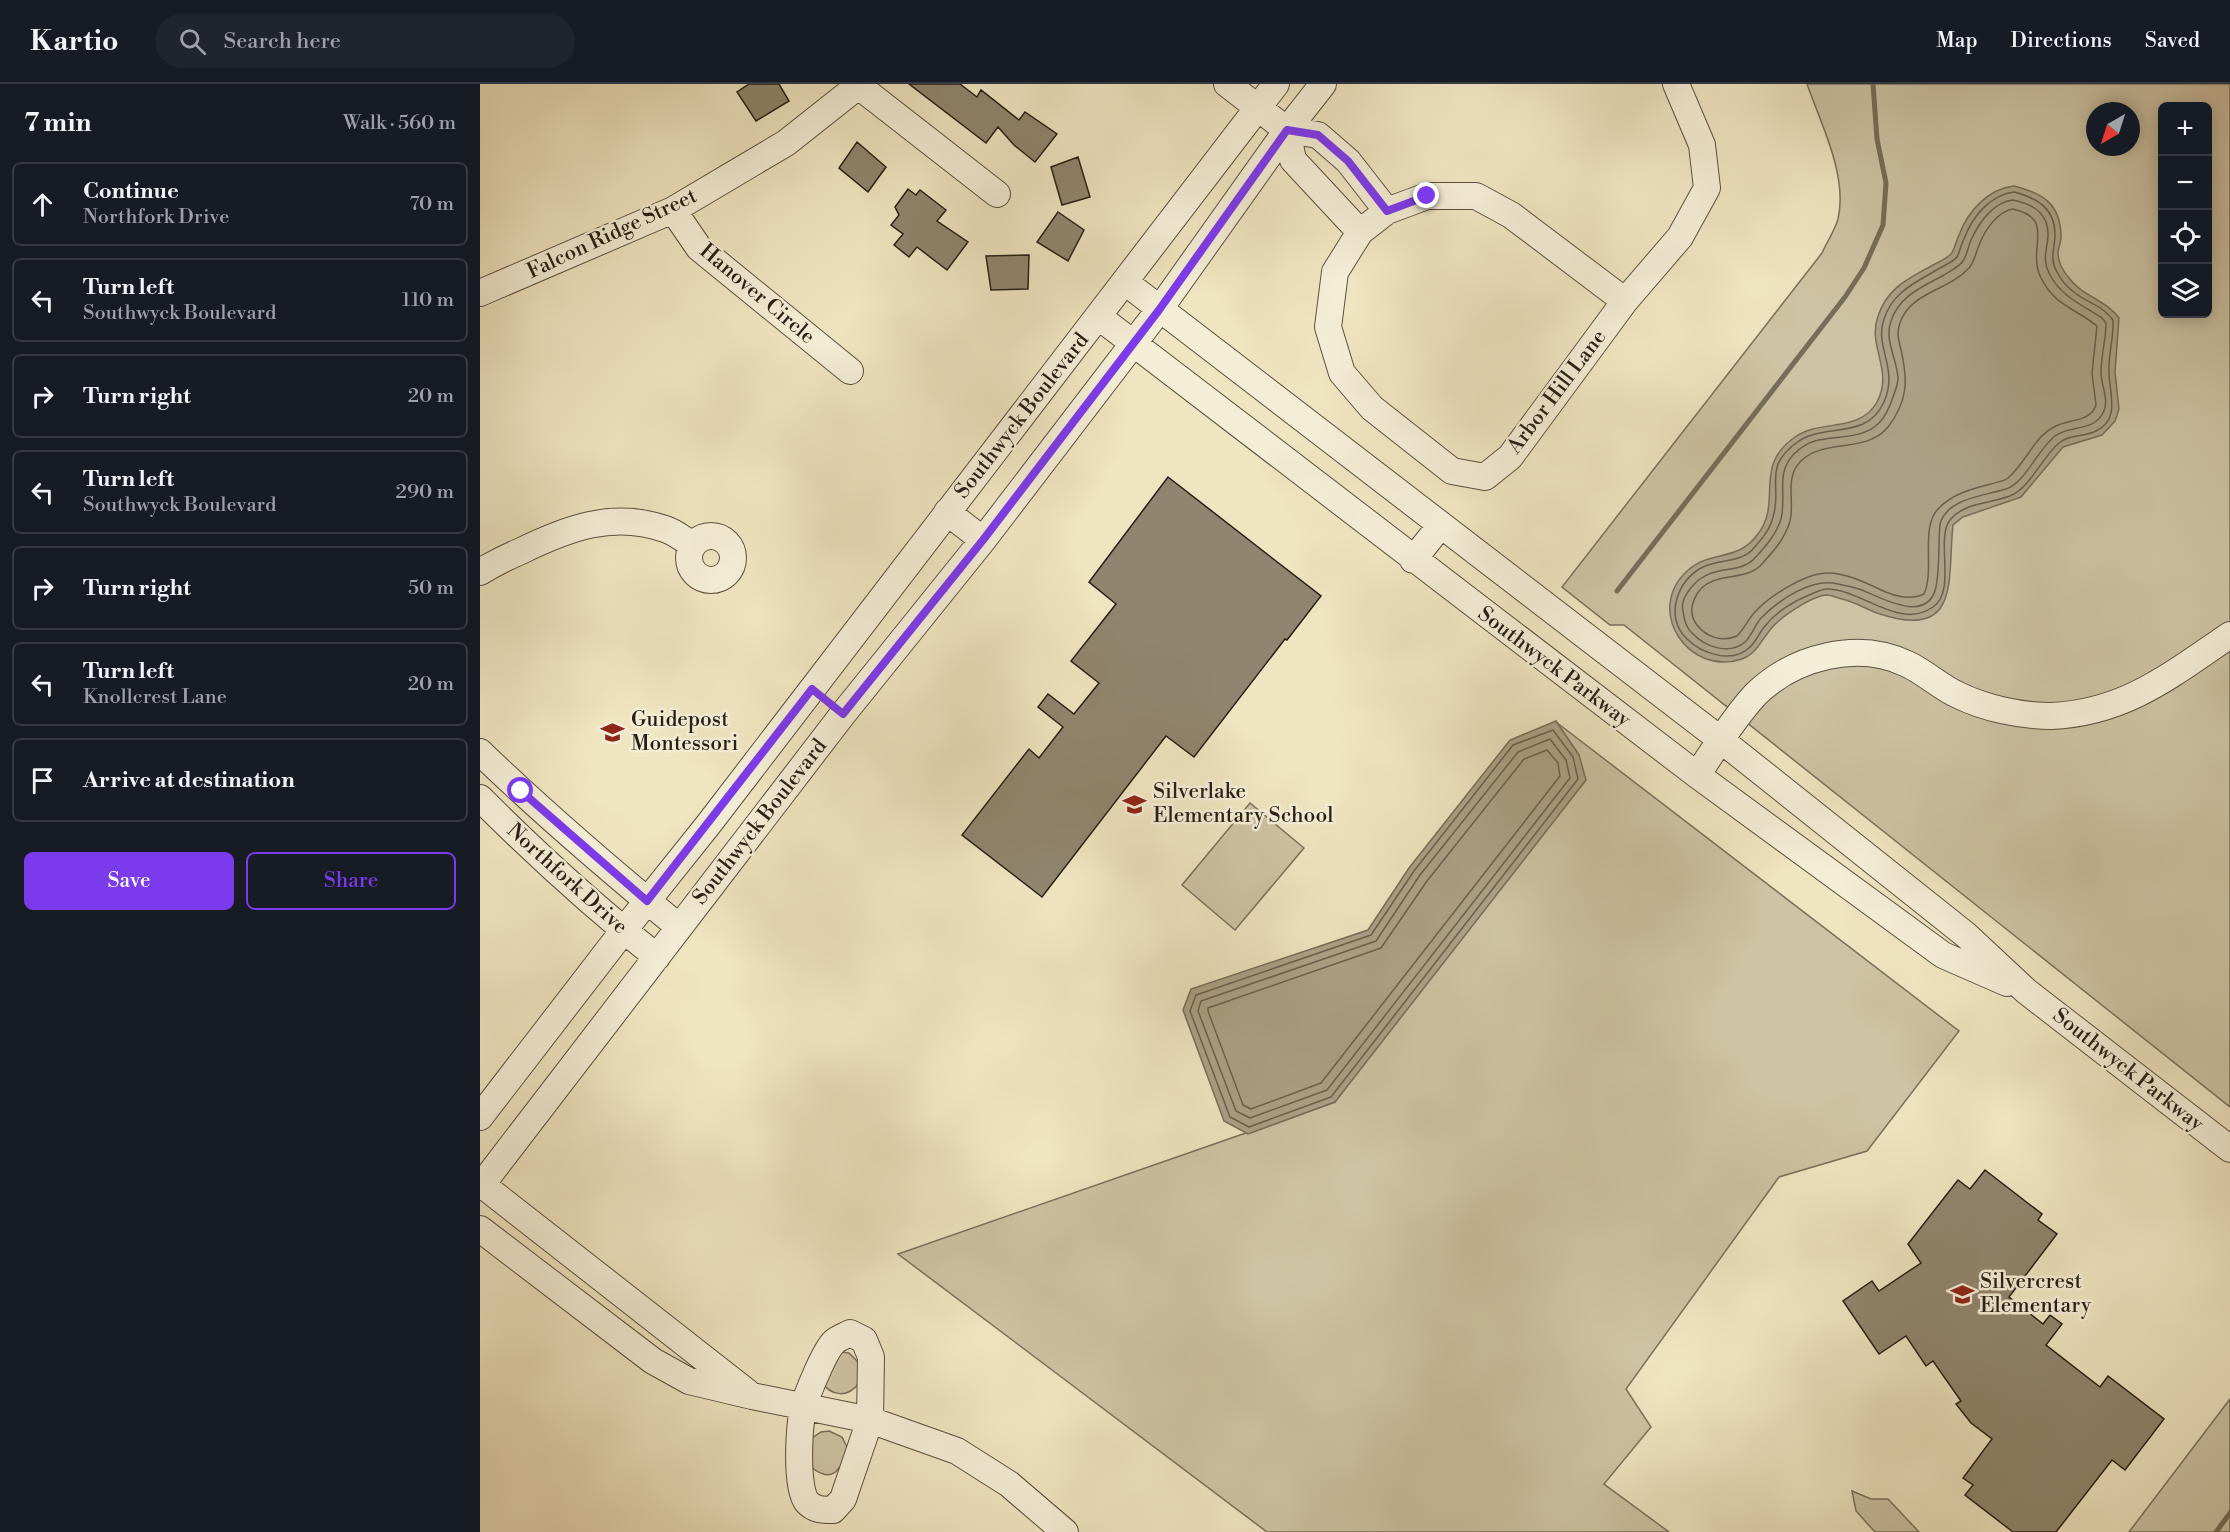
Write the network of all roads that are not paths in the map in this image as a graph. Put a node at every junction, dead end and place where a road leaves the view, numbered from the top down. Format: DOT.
graph roads {
  1 [pos="1227,84"];
  2 [pos="1276,84"];
  3 [pos="1323,84"];
  4 [pos="1676,84"];
  5 [pos="857,85"];
  6 [pos="1258,108"];
  7 [pos="1287,130"];
  8 [pos="1348,161"];
  9 [pos="1322,190"];
  10 [pos="997,194"];
  11 [pos="673,210"];
  12 [pos="1387,211"];
  13 [pos="1360,232"];
  14 [pos="1125,282"];
  15 [pos="480,293"];
  16 [pos="1624,301"];
  17 [pos="1159,310"];
  18 [pos="1099,317"];
  19 [pos="1133,343"];
  20 [pos="850,371"];
  21 [pos="947,512"];
  22 [pos="1440,526"];
  23 [pos="983,540"];
  24 [pos="693,545"];
  25 [pos="1413,560"];
  26 [pos="480,572"];
  27 [pos="2230,635"];
  28 [pos="812,689"];
  29 [pos="843,714"];
  30 [pos="1721,740"];
  31 [pos="480,752"];
  32 [pos="1697,775"];
  33 [pos="480,798"];
  34 [pos="647,901"];
  35 [pos="679,927"];
  36 [pos="624,930"];
  37 [pos="657,957"];
  38 [pos="2026,992"];
  39 [pos="480,1117"];
  40 [pos="2230,1149"];
  41 [pos="481,1185"];
  42 [pos="480,1229"];
  43 [pos="592,1271"];
  44 [pos="572,1299"];
  45 [pos="752,1396"];
  46 [pos="804,1406"];
  47 [pos="870,1420"];
  48 [pos="1065,1532"];
  1 -- 6 [label="street"];
  2 -- 6 [label="street, Southwyck Boulevard"];
  3 -- 7 [label="street, Southwyck Boulevard"];
  4 -- 16 [label="street, Arbor Hill Lane"];
  5 -- 10 [label="street"];
  5 -- 11 [label="street, Falcon Ridge Street"];
  6 -- 7 [label="street"];
  6 -- 14 [label="street, Southwyck Boulevard"];
  7 -- 8 [label="street"];
  7 -- 9 [label="street"];
  7 -- 17 [label="street, Southwyck Boulevard"];
  8 -- 9 [label="street"];
  8 -- 12 [label="street"];
  9 -- 13 [label="street"];
  11 -- 15 [label="street, Falcon Ridge Street"];
  11 -- 20 [label="street, Hanover Circle"];
  12 -- 13 [label="street"];
  12 -- 16 [label="street"];
  13 -- 16 [label="street, Arbor Hill Lane"];
  14 -- 17 [label="street, Southwyck Parkway"];
  14 -- 18 [label="street, Southwyck Boulevard"];
  17 -- 19 [label="street, Southwyck Boulevard"];
  17 -- 22 [label="street, Southwyck Parkway"];
  18 -- 19 [label="street, Southwyck Parkway"];
  18 -- 21 [label="street, Southwyck Boulevard"];
  19 -- 23 [label="street, Southwyck Boulevard"];
  19 -- 25 [label="street, Southwyck Parkway"];
  21 -- 23 [label="street"];
  21 -- 28 [label="street, Southwyck Boulevard"];
  22 -- 25 [label="street"];
  22 -- 30 [label="street, Southwyck Parkway"];
  23 -- 29 [label="street, Southwyck Boulevard"];
  24 -- 26 [label="street"];
  25 -- 32 [label="street, Southwyck Parkway"];
  27 -- 30 [label="street"];
  28 -- 29 [label="street"];
  28 -- 34 [label="street, Southwyck Boulevard"];
  29 -- 35 [label="street, Southwyck Boulevard"];
  30 -- 32 [label="street"];
  30 -- 38 [label="street, Southwyck Parkway"];
  31 -- 34 [label="street, Northfork Drive"];
  32 -- 38 [label="street, Southwyck Parkway"];
  33 -- 36 [label="street, Northfork Drive"];
  34 -- 35 [label="street, Northfork Drive"];
  34 -- 36 [label="street, Southwyck Boulevard"];
  35 -- 37 [label="street, Southwyck Boulevard"];
  36 -- 37 [label="street, Northfork Drive"];
  36 -- 39 [label="street, Southwyck Boulevard"];
  37 -- 41 [label="street, Southwyck Boulevard"];
  38 -- 40 [label="street, Southwyck Parkway"];
  41 -- 43 [label="street"];
  42 -- 44 [label="street"];
  43 -- 44 [label="street"];
  43 -- 45 [label="street"];
  44 -- 45 [label="street"];
  45 -- 46 [label="street"];
  46 -- 47 [label="street"];
  46 -- 47 [label="street"];
  46 -- 47 [label="street"];
  47 -- 48 [label="street"];
}
